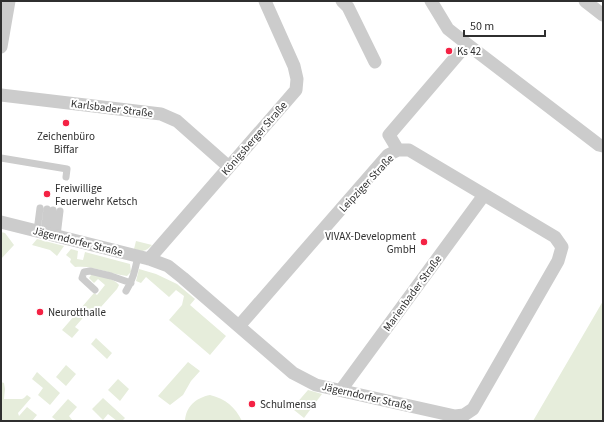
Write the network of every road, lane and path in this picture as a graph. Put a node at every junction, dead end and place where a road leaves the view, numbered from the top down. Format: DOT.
graph roads {
  1 [pos="9,1"];
  2 [pos="265,1"];
  3 [pos="342,1"];
  4 [pos="431,1"];
  5 [pos="584,1"];
  6 [pos="603,15"];
  7 [pos="467,44"];
  8 [pos="1,47"];
  9 [pos="376,62"];
  10 [pos="1,95"];
  11 [pos="603,146"];
  12 [pos="398,150"];
  13 [pos="1,158"];
  14 [pos="53,167"];
  15 [pos="229,167"];
  16 [pos="484,195"];
  17 [pos="1,222"];
  18 [pos="47,234"];
  19 [pos="562,247"];
  20 [pos="143,258"];
  21 [pos="131,283"];
  22 [pos="95,290"];
  23 [pos="126,291"];
  24 [pos="239,326"];
  25 [pos="341,390"];
  1 -- 8 [label="street"];
  2 -- 15 [label="street, Königsberger Straße"];
  3 -- 9 [label="street"];
  4 -- 7 [label="street"];
  5 -- 6 [label="street"];
  7 -- 11 [label="street"];
  7 -- 12 [label="street"];
  10 -- 15 [label="street, Karlsbader Straße"];
  12 -- 16 [label="street, Leipziger Straße"];
  12 -- 24 [label="street, Leipziger Straße"];
  13 -- 14 [label="lane"];
  14 -- 14 [label="lane"];
  15 -- 20 [label="street, Königsberger Straße"];
  16 -- 19 [label="street, Leipziger Straße"];
  16 -- 25 [label="street, Marienbader Straße"];
  17 -- 18 [label="street, Jägerndorfer Straße"];
  18 -- 18 [label="lane"];
  18 -- 20 [label="street, Jägerndorfer Straße"];
  19 -- 25 [label="street, Jägerndorfer Straße"];
  20 -- 21 [label="lane"];
  20 -- 24 [label="street, Jägerndorfer Straße"];
  21 -- 22 [label="lane"];
  21 -- 23 [label="lane"];
  24 -- 25 [label="street, Jägerndorfer Straße"];
}
